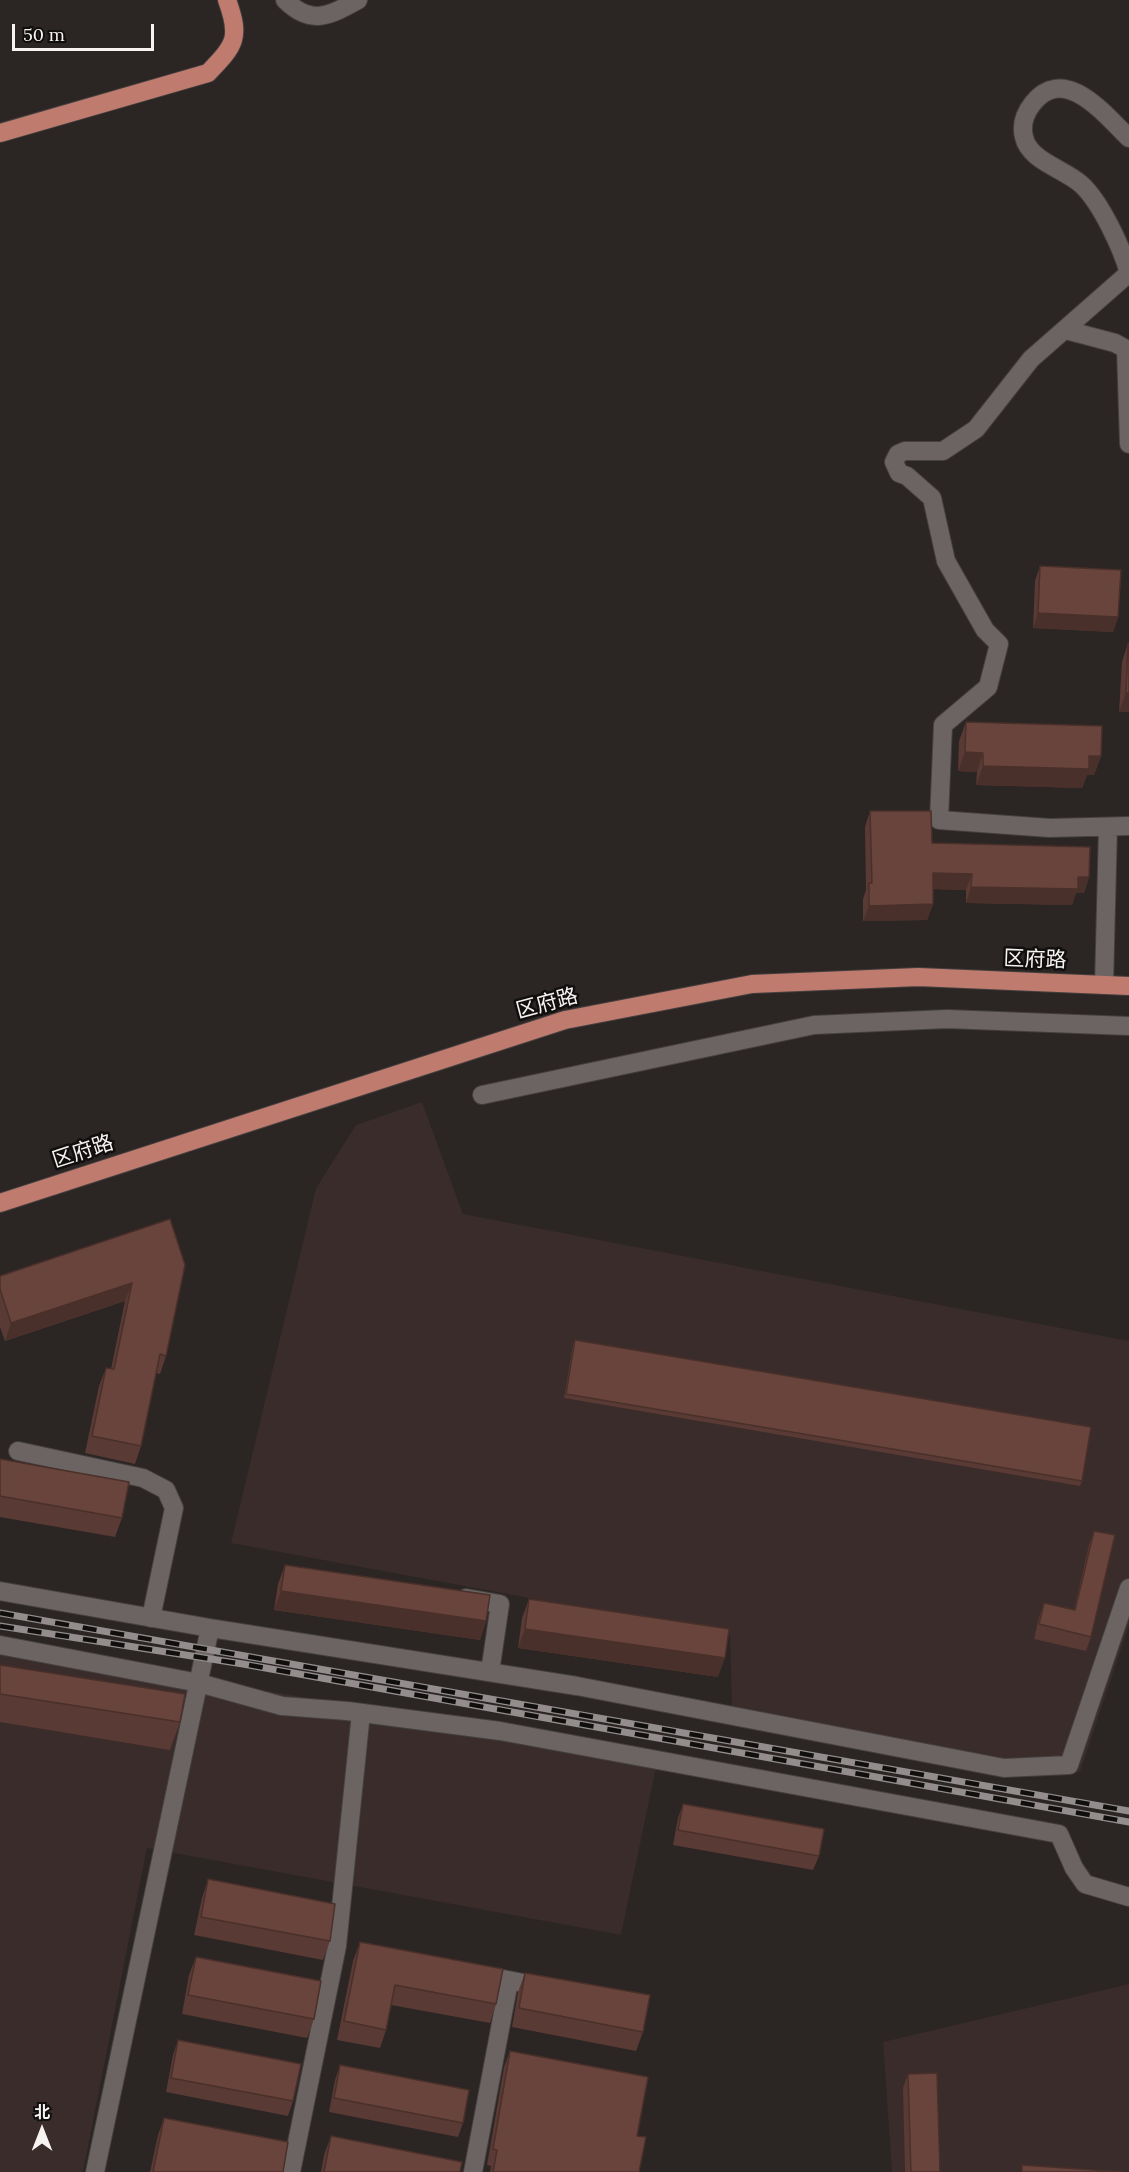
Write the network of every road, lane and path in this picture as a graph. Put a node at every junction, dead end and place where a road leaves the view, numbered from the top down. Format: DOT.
graph roads {
  1 [pos="227,0"];
  2 [pos="285,0"];
  3 [pos="358,0"];
  4 [pos="0,133"];
  5 [pos="1129,138"];
  6 [pos="1066,330"];
  7 [pos="1129,444"];
  8 [pos="1129,826"];
  9 [pos="1108,827"];
  10 [pos="1104,985"];
  11 [pos="1129,986"];
  12 [pos="1129,1026"];
  13 [pos="482,1095"];
  14 [pos="0,1203"];
  15 [pos="18,1451"];
  16 [pos="1129,1588"];
  17 [pos="0,1591"];
  18 [pos="453,1597"];
  19 [pos="151,1618"];
  20 [pos="210,1628"];
  21 [pos="0,1646"];
  22 [pos="490,1672"];
  23 [pos="200,1683"];
  24 [pos="361,1713"];
  25 [pos="1129,1897"];
  26 [pos="337,1947"];
  27 [pos="360,1951"];
  28 [pos="463,1972"];
  29 [pos="509,1981"];
  30 [pos="556,1989"];
  31 [pos="95,2172"];
  32 [pos="291,2172"];
  33 [pos="473,2172"];
  1 -- 4 [label="main road"];
  2 -- 3 [label="street"];
  5 -- 6 [label="street"];
  6 -- 7 [label="street"];
  6 -- 9 [label="street"];
  8 -- 9 [label="street"];
  9 -- 10 [label="street"];
  10 -- 11 [label="main road, 区府路"];
  10 -- 14 [label="main road, 区府路"];
  12 -- 13 [label="street"];
  15 -- 19 [label="street"];
  16 -- 22 [label="street"];
  17 -- 19 [label="street"];
  18 -- 22 [label="street"];
  19 -- 20 [label="street"];
  20 -- 22 [label="street"];
  20 -- 23 [label="street"];
  21 -- 23 [label="street"];
  23 -- 24 [label="street"];
  23 -- 31 [label="street"];
  24 -- 25 [label="street"];
  24 -- 26 [label="street"];
  26 -- 27 [label="street"];
  26 -- 32 [label="street"];
  28 -- 29 [label="street"];
  29 -- 30 [label="street"];
  29 -- 33 [label="street"];
}
